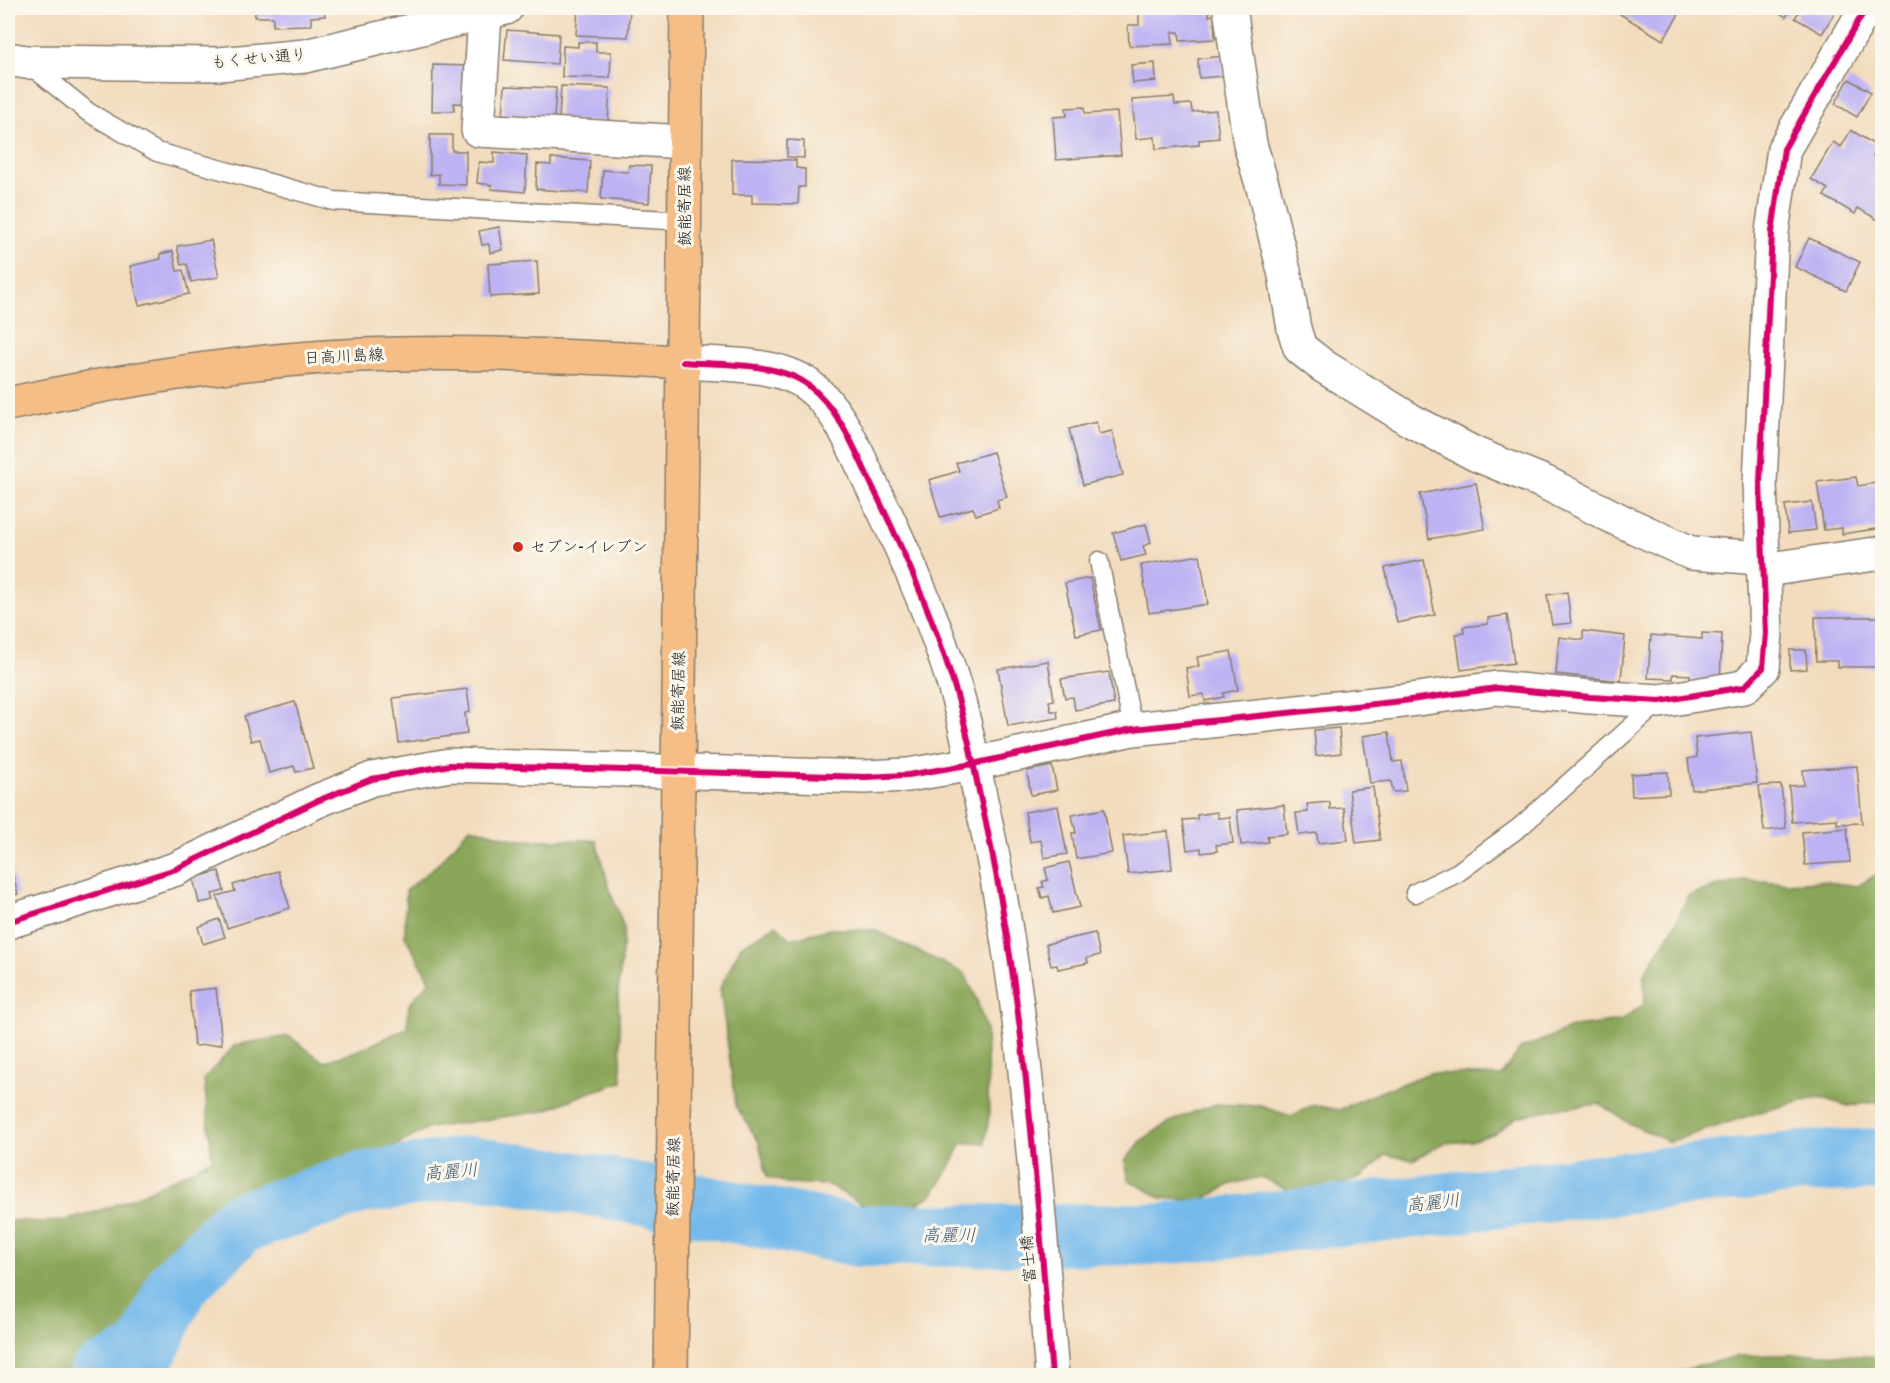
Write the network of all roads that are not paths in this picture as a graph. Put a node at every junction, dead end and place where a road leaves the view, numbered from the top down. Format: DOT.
graph roads {
  1 [pos="687,8"];
  2 [pos="1230,8"];
  3 [pos="1866,8"];
  4 [pos="495,10"];
  5 [pos="17,61"];
  6 [pos="685,142"];
  7 [pos="685,221"];
  8 [pos="683,362"];
  9 [pos="8,404"];
  10 [pos="1882,553"];
  11 [pos="1099,561"];
  12 [pos="1763,564"];
  13 [pos="1660,701"];
  14 [pos="1133,729"];
  15 [pos="973,765"];
  16 [pos="678,770"];
  17 [pos="1415,893"];
  18 [pos="8,922"];
  19 [pos="671,1376"];
  20 [pos="1052,1376"];
  1 -- 6 [label="main road, 飯能寄居線"];
  2 -- 12 [label="street"];
  3 -- 12 [label="street"];
  4 -- 5 [label="street, もくせい通り"];
  4 -- 6 [label="street"];
  5 -- 7 [label="lane"];
  6 -- 7 [label="main road, 飯能寄居線"];
  7 -- 8 [label="main road, 飯能寄居線"];
  8 -- 9 [label="main road, 日高川島線"];
  8 -- 15 [label="street, 富士橋"];
  8 -- 16 [label="main road, 飯能寄居線"];
  10 -- 12 [label="street"];
  11 -- 14 [label="lane"];
  12 -- 13 [label="street"];
  13 -- 14 [label="street"];
  13 -- 17 [label="lane"];
  14 -- 15 [label="street"];
  15 -- 16 [label="street"];
  15 -- 20 [label="street, 富士橋"];
  16 -- 18 [label="street"];
  16 -- 19 [label="main road, 飯能寄居線"];
}
